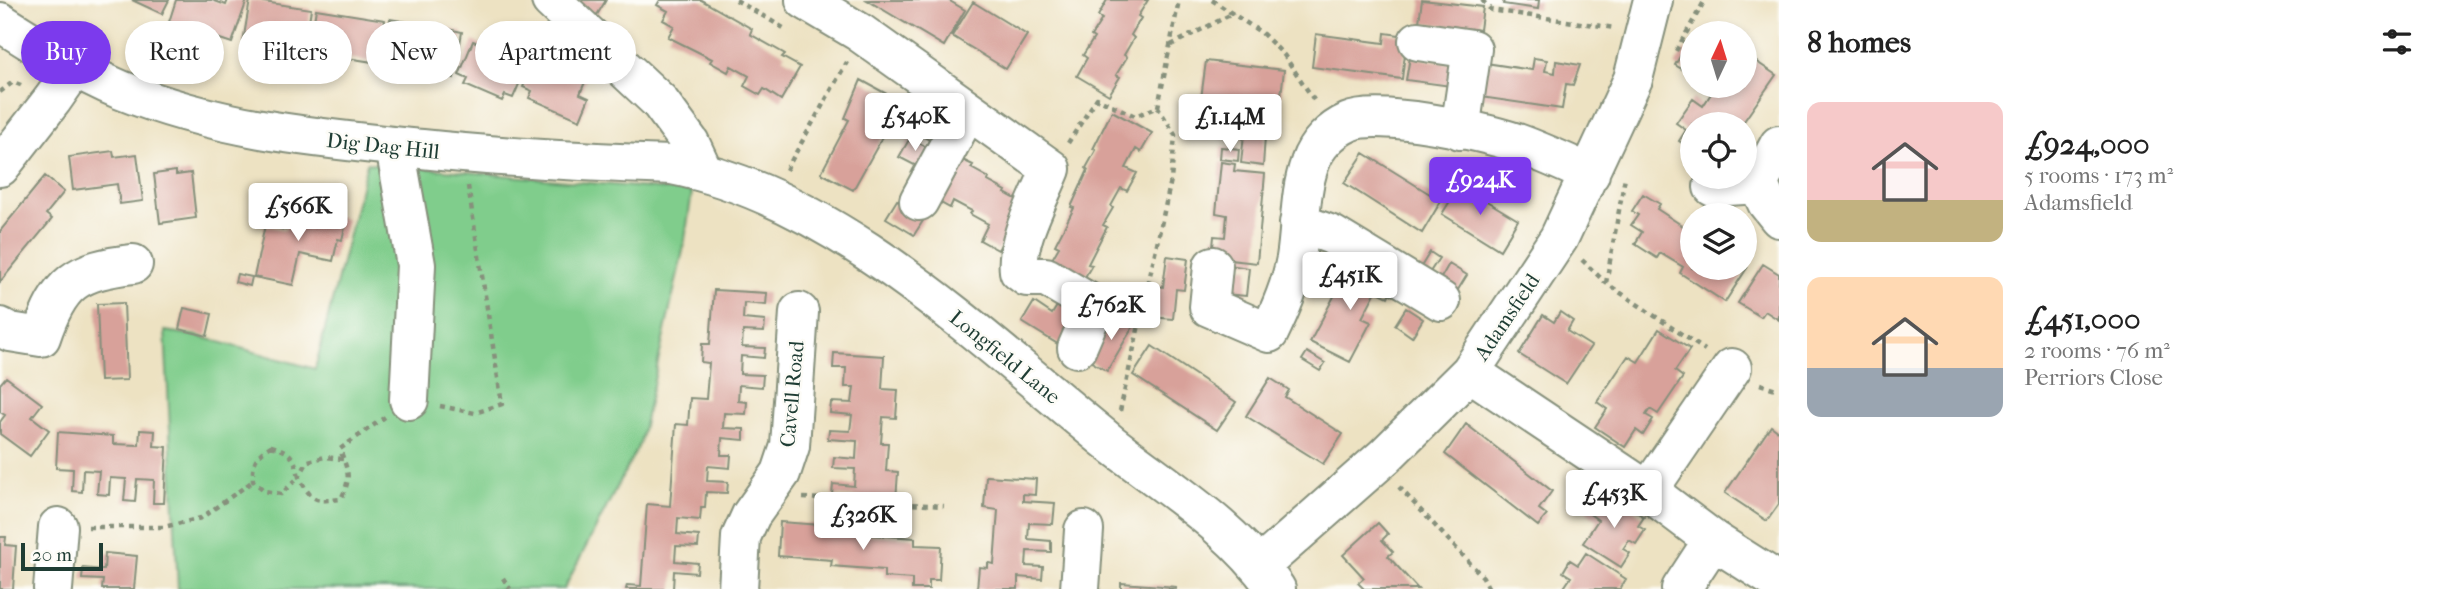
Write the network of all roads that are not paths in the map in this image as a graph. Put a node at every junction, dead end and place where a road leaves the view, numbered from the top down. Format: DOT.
graph roads {
  1 [pos="551,0"];
  2 [pos="805,0"];
  3 [pos="1649,16"];
  4 [pos="0,22"];
  5 [pos="21,35"];
  6 [pos="1418,41"];
  7 [pos="64,84"];
  8 [pos="108,84"];
  9 [pos="968,110"];
  10 [pos="1461,130"];
  11 [pos="1779,145"];
  12 [pos="395,147"];
  13 [pos="0,167"];
  14 [pos="703,171"];
  15 [pos="1590,174"];
  16 [pos="1758,184"];
  17 [pos="919,201"];
  18 [pos="1779,218"];
  19 [pos="1300,223"];
  20 [pos="133,264"];
  21 [pos="1213,266"];
  22 [pos="1441,301"];
  23 [pos="799,312"];
  24 [pos="0,327"];
  25 [pos="1077,348"];
  26 [pos="1732,368"];
  27 [pos="1470,372"];
  28 [pos="409,400"];
  29 [pos="1648,491"];
  30 [pos="58,527"];
  31 [pos="1084,530"];
  32 [pos="1713,540"];
  33 [pos="1268,577"];
  34 [pos="1779,582"];
  35 [pos="53,589"];
  36 [pos="737,589"];
  37 [pos="1080,589"];
  38 [pos="1681,589"];
  1 -- 14 [label="street"];
  2 -- 9 [label="street"];
  3 -- 15 [label="street, Adamsfield"];
  4 -- 5 [label="street, Dig Dag Hill"];
  6 -- 10 [label="street"];
  7 -- 13 [label="street"];
  8 -- 12 [label="street, Dig Dag Hill"];
  9 -- 17 [label="street"];
  9 -- 25 [label="street"];
  10 -- 15 [label="street"];
  10 -- 19 [label="street"];
  11 -- 16 [label="street"];
  12 -- 14 [label="street, Dig Dag Hill"];
  12 -- 28 [label="street"];
  14 -- 33 [label="street, Longfield Lane"];
  15 -- 27 [label="street, Adamsfield"];
  16 -- 18 [label="street"];
  19 -- 21 [label="street"];
  19 -- 22 [label="street"];
  20 -- 24 [label="street"];
  23 -- 36 [label="street, Cavell Road"];
  26 -- 29 [label="street"];
  27 -- 29 [label="street"];
  27 -- 33 [label="street, Adamsfield"];
  29 -- 32 [label="street"];
  30 -- 35 [label="street"];
  31 -- 37 [label="street"];
  32 -- 34 [label="street"];
  32 -- 38 [label="street"];
}
